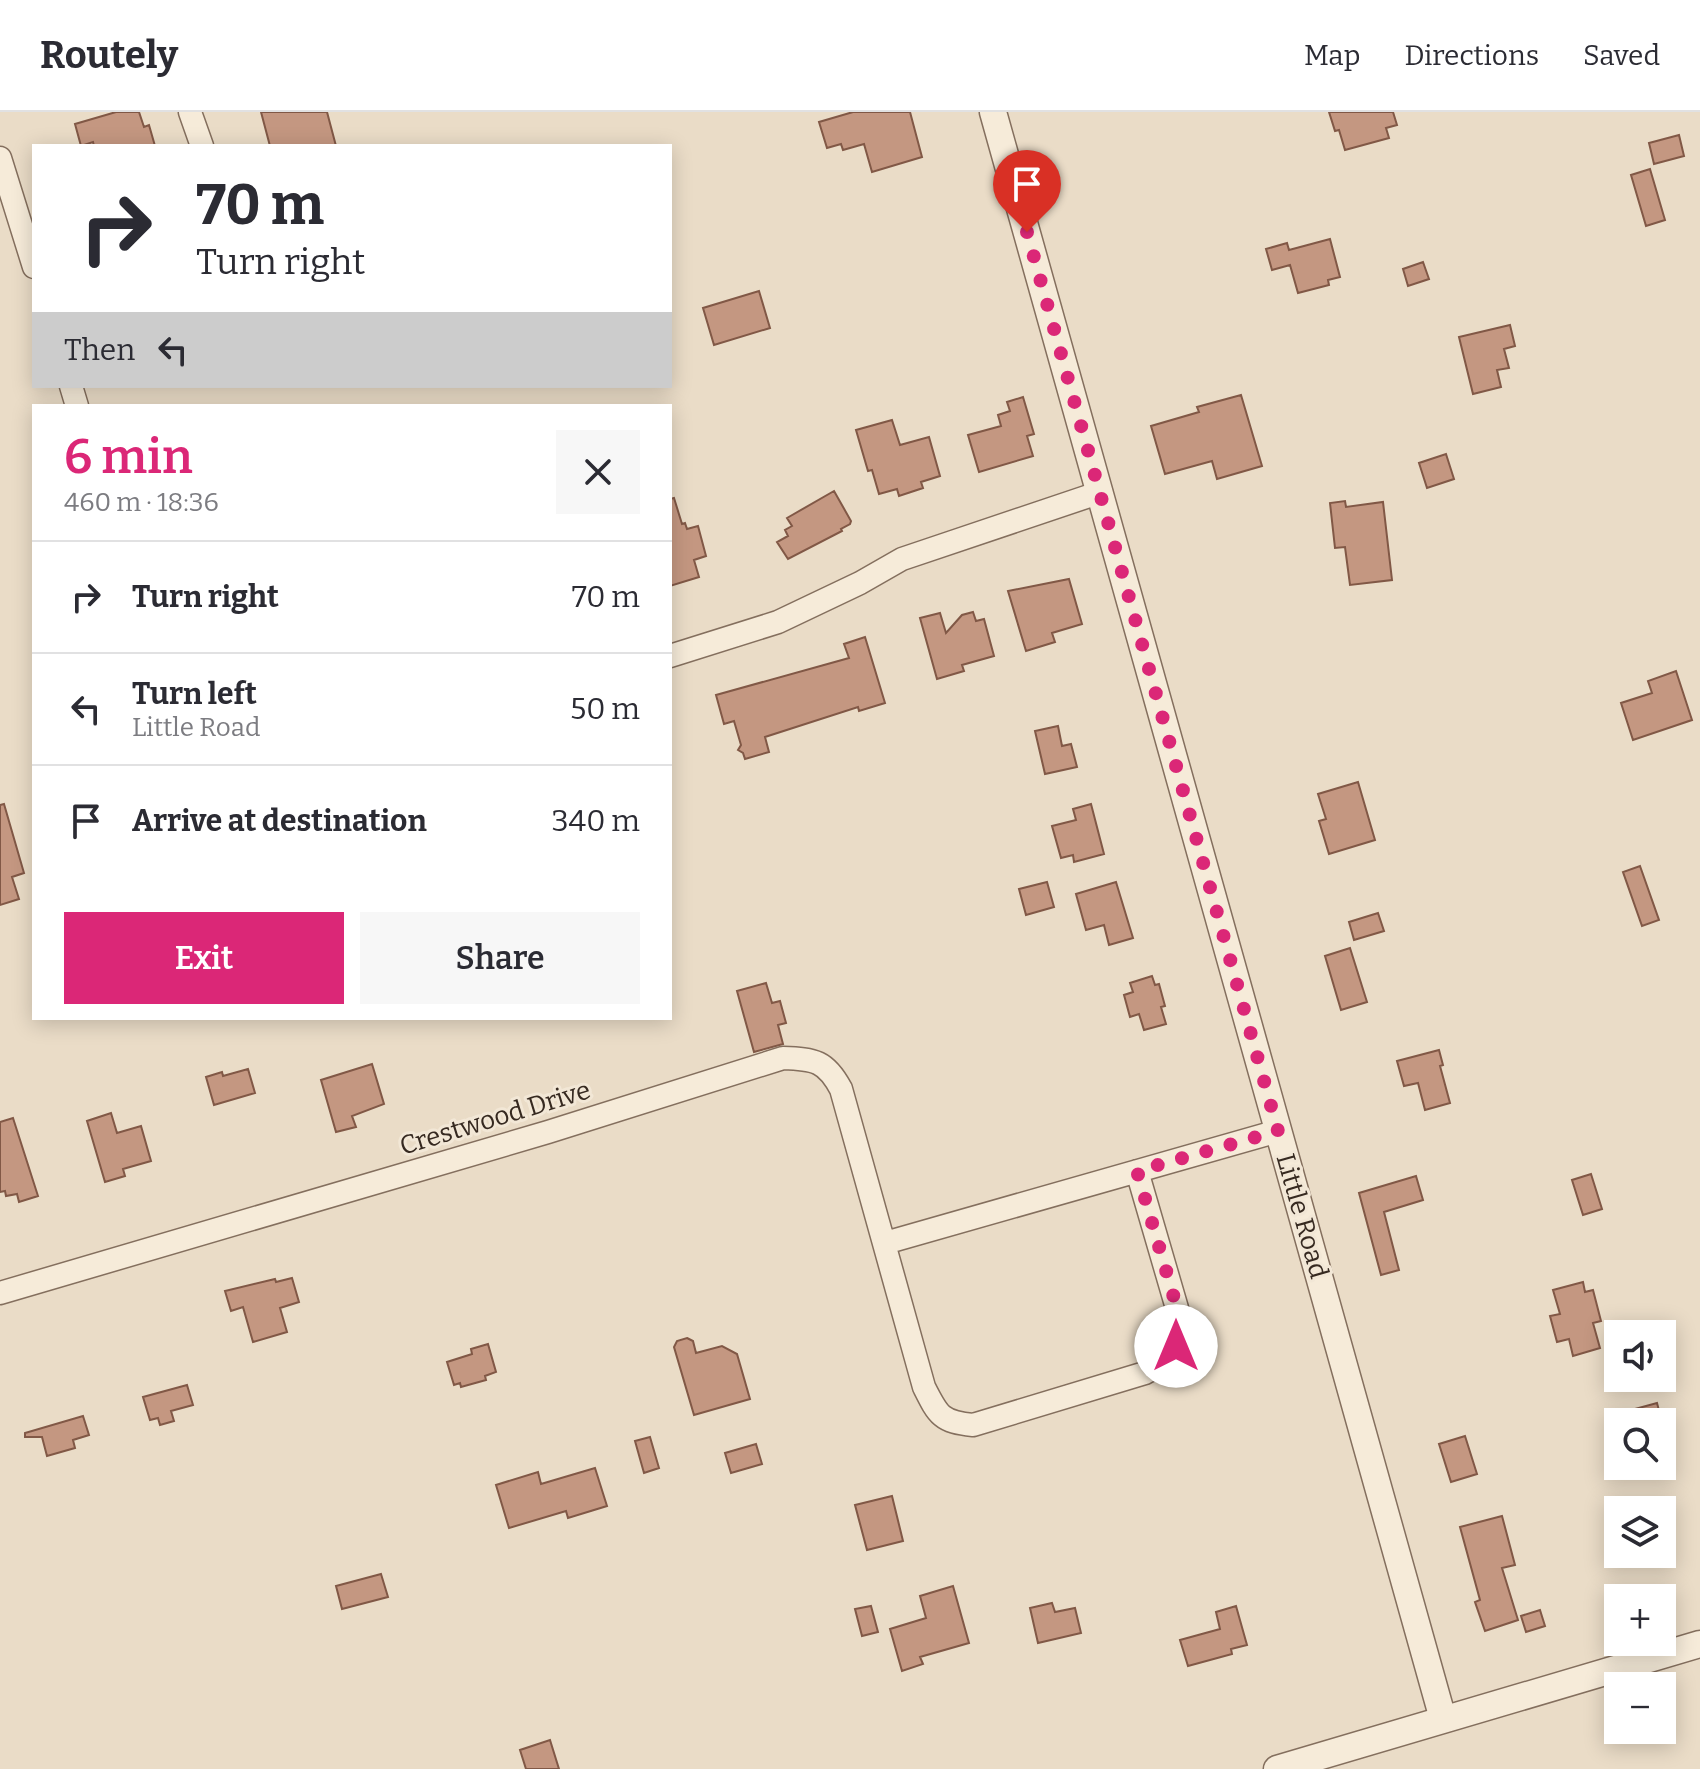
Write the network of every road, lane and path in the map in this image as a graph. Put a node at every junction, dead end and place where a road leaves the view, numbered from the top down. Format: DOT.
graph roads {
  1 [pos="190,112"];
  2 [pos="993,112"];
  3 [pos="201,144"];
  4 [pos="0,158"];
  5 [pos="32,261"];
  6 [pos="1101,492"];
  7 [pos="672,655"];
  8 [pos="1278,1131"];
  9 [pos="1137,1171"];
  10 [pos="885,1243"];
  11 [pos="0,1293"];
  12 [pos="1700,1644"];
  13 [pos="1443,1719"];
  14 [pos="1277,1769"];
  1 -- 3 [label="street"];
  2 -- 6 [label="street, Little Road"];
  4 -- 5 [label="street"];
  6 -- 7 [label="street"];
  6 -- 8 [label="street, Little Road"];
  8 -- 9 [label="street"];
  8 -- 13 [label="street, Little Road"];
  9 -- 10 [label="street"];
  9 -- 10 [label="street"];
  10 -- 11 [label="street, Crestwood Drive"];
  12 -- 13 [label="street"];
  13 -- 14 [label="street"];
}
